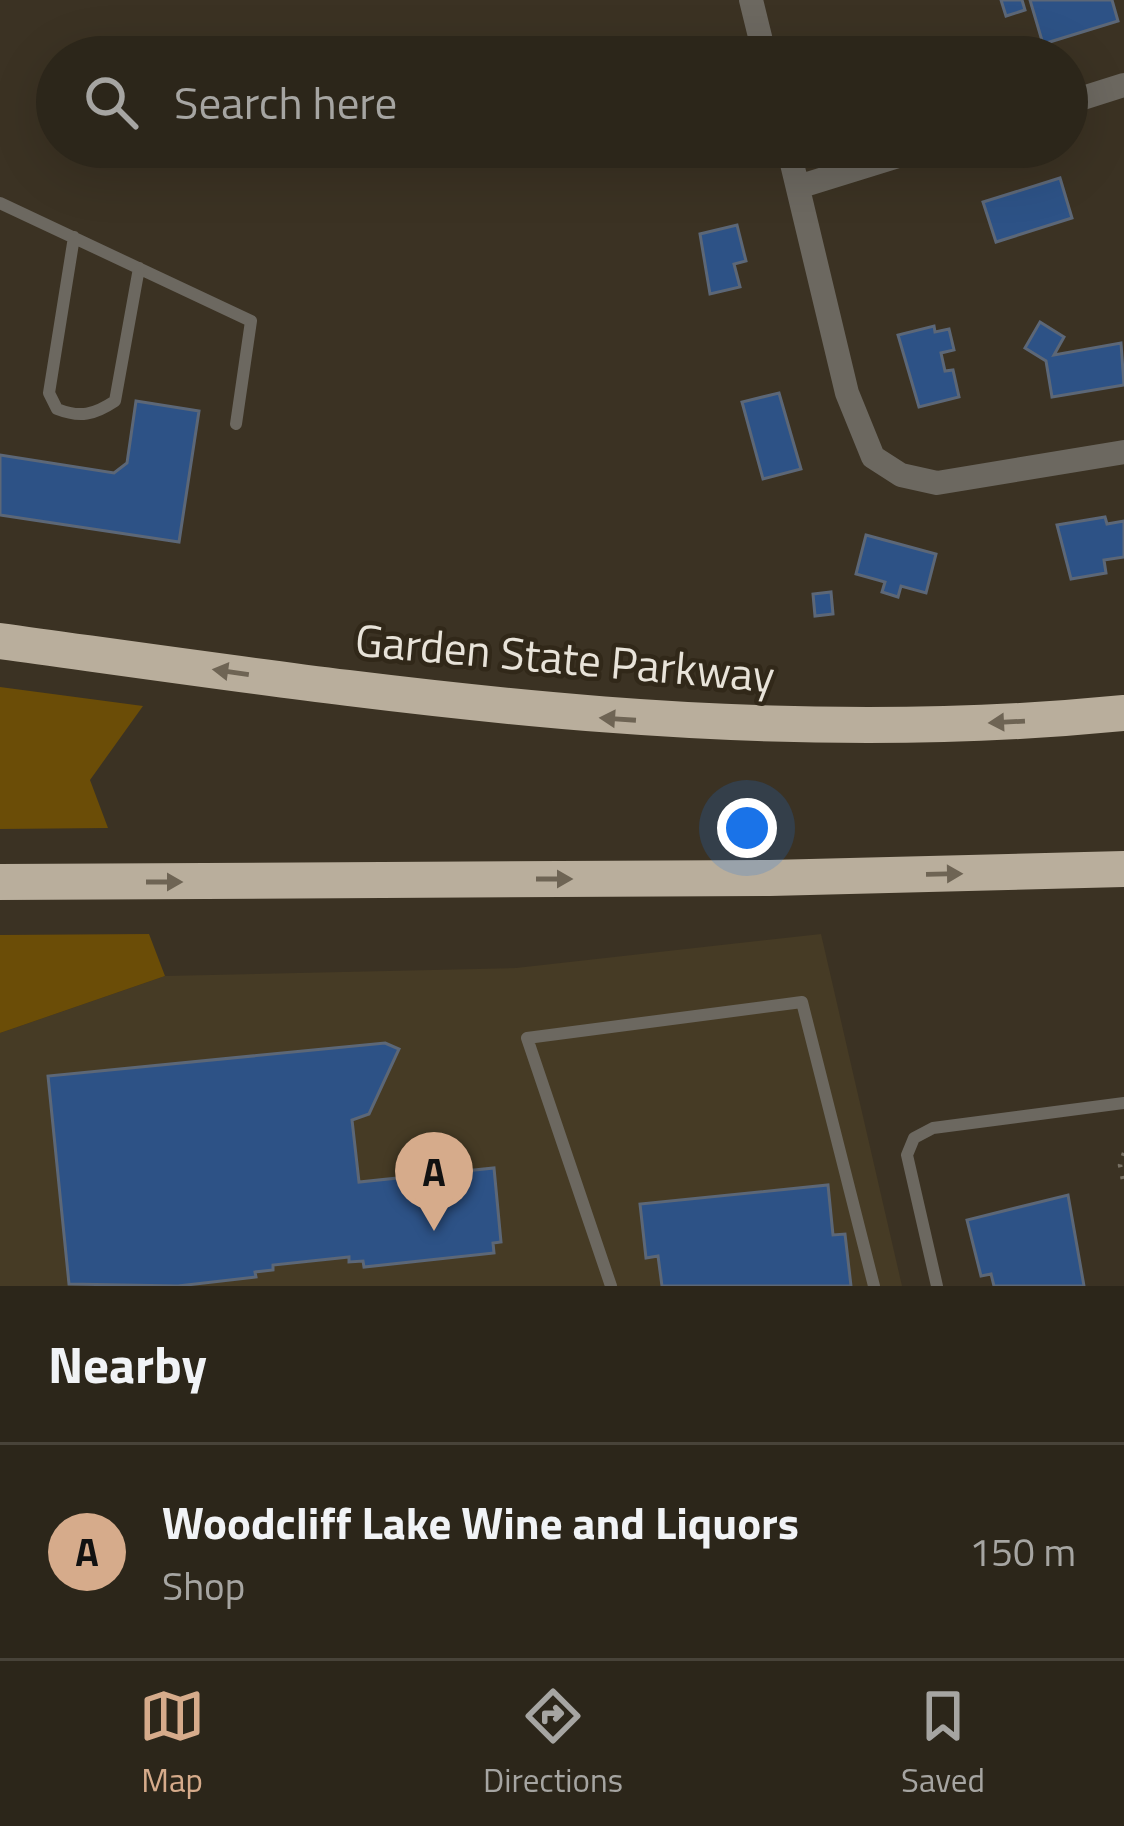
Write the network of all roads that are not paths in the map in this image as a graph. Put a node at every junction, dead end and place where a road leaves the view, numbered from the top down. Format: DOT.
graph roads {
  1 [pos="751,0"];
  2 [pos="760,36"];
  3 [pos="1124,86"];
  4 [pos="1088,97"];
  5 [pos="793,168"];
  6 [pos="859,168"];
  7 [pos="798,187"];
  8 [pos="0,202"];
  9 [pos="74,237"];
  10 [pos="139,268"];
  11 [pos="236,424"];
  12 [pos="1124,452"];
  13 [pos="0,640"];
  14 [pos="1124,713"];
  15 [pos="1124,869"];
  16 [pos="0,883"];
  17 [pos="1124,1103"];
  18 [pos="611,1286"];
  19 [pos="874,1286"];
  20 [pos="937,1286"];
  1 -- 2 [label="street"];
  3 -- 4 [label="street"];
  5 -- 7 [label="street"];
  6 -- 7 [label="street"];
  7 -- 12 [label="street"];
  8 -- 9 [label="lane"];
  9 -- 10 [label="lane"];
  9 -- 10 [label="lane"];
  10 -- 11 [label="lane"];
  14 -- 13 [label="highway, Garden State Parkway, one-way"];
  16 -- 15 [label="highway, one-way"];
  17 -- 20 [label="lane"];
  18 -- 19 [label="lane"];
}
